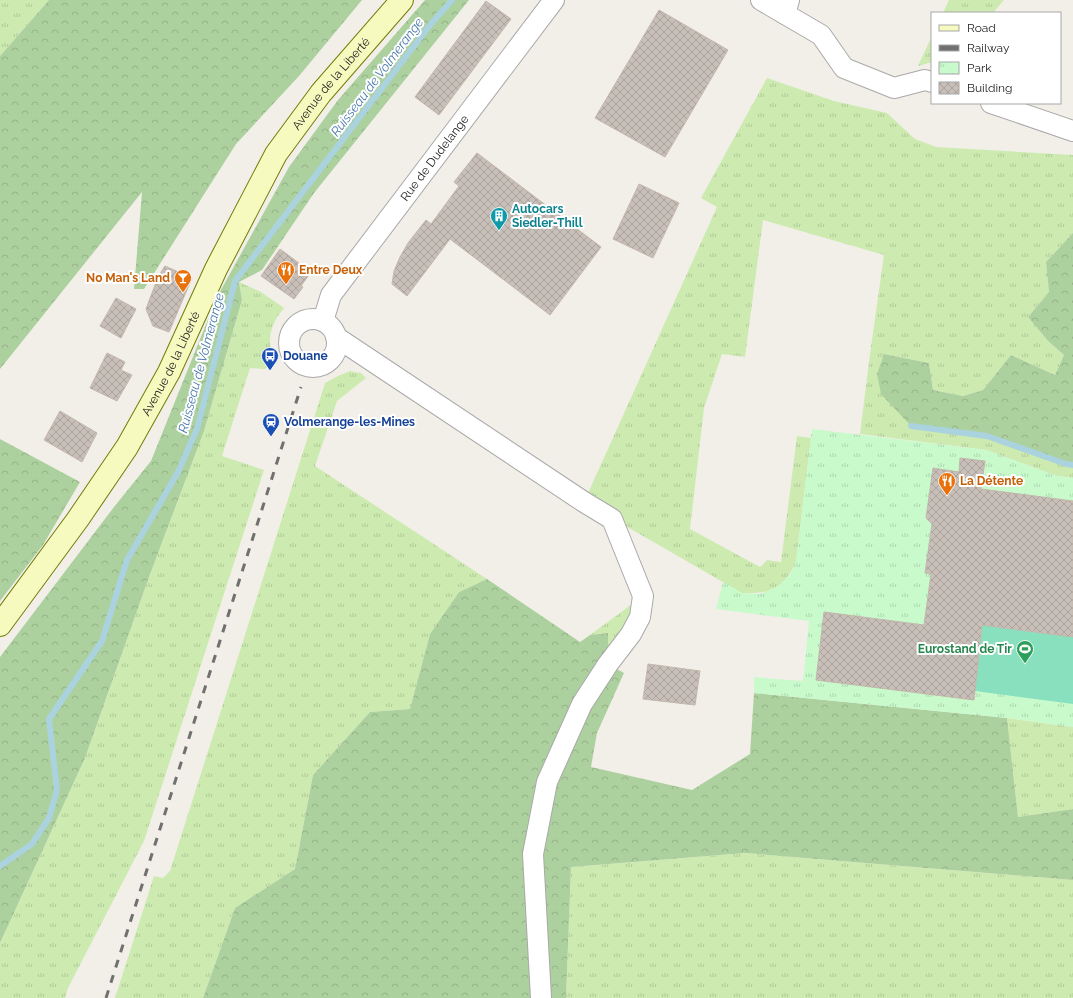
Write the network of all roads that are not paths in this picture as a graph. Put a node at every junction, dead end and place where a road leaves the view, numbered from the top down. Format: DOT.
graph roads {
  1 [pos="402,0"];
  2 [pos="554,0"];
  3 [pos="760,0"];
  4 [pos="787,7"];
  5 [pos="931,82"];
  6 [pos="994,104"];
  7 [pos="1073,131"];
  8 [pos="323,321"];
  9 [pos="336,336"];
  10 [pos="0,625"];
  11 [pos="541,998"];
  1 -- 10 [label="main road, Avenue de la Liberté"];
  2 -- 8 [label="street, Rue de Dudelange"];
  3 -- 4 [label="street"];
  4 -- 5 [label="street"];
  6 -- 7 [label="street"];
  8 -- 9 [label="street"];
  8 -- 9 [label="street"];
  9 -- 11 [label="street"];
}
